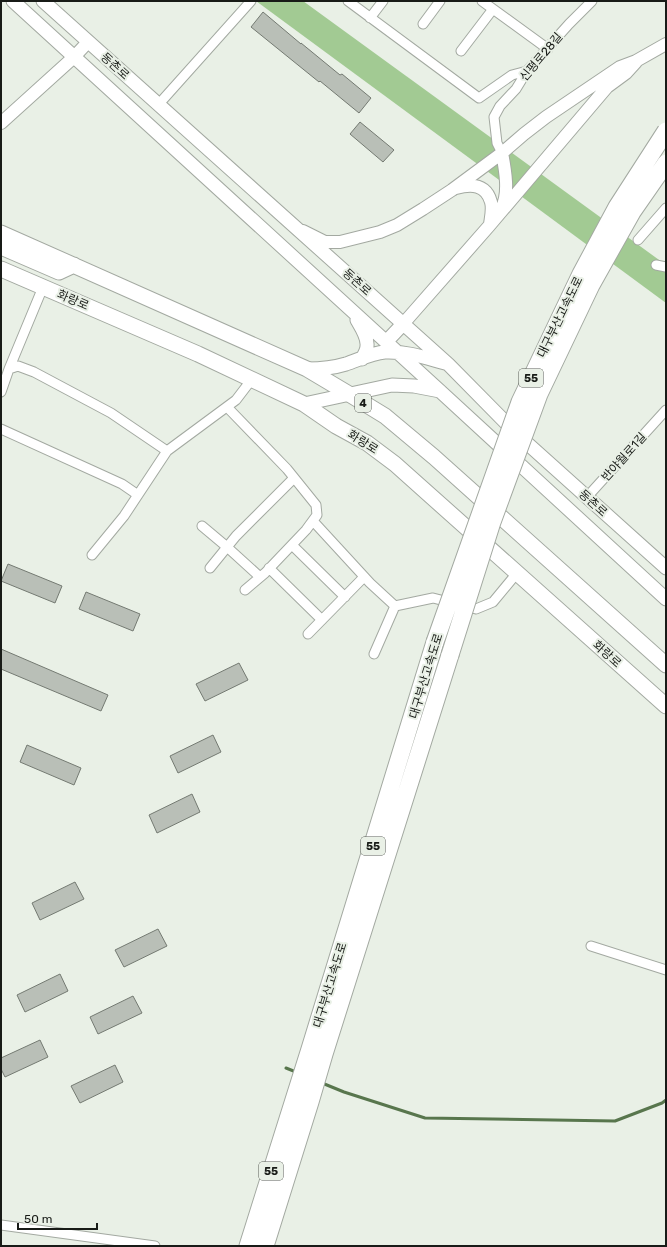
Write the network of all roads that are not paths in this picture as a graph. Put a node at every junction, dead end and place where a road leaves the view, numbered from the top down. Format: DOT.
graph roads {
  1 [pos="13,1"];
  2 [pos="44,1"];
  3 [pos="251,1"];
  4 [pos="348,1"];
  5 [pos="383,1"];
  6 [pos="440,1"];
  7 [pos="482,1"];
  8 [pos="592,1"];
  9 [pos="493,9"];
  10 [pos="370,18"];
  11 [pos="423,24"];
  12 [pos="88,42"];
  13 [pos="666,44"];
  14 [pos="548,49"];
  15 [pos="461,51"];
  16 [pos="74,57"];
  17 [pos="636,62"];
  18 [pos="527,71"];
  19 [pos="158,105"];
  20 [pos="1,123"];
  21 [pos="666,131"];
  22 [pos="502,153"];
  23 [pos="666,163"];
  24 [pos="452,190"];
  25 [pos="666,208"];
  26 [pos="498,215"];
  27 [pos="294,226"];
  28 [pos="489,226"];
  29 [pos="1,233"];
  30 [pos="638,240"];
  31 [pos="1,247"];
  32 [pos="74,265"];
  33 [pos="656,265"];
  34 [pos="666,268"];
  35 [pos="1,269"];
  36 [pos="43,287"];
  37 [pos="351,310"];
  38 [pos="403,324"];
  39 [pos="386,342"];
  40 [pos="398,353"];
  41 [pos="362,358"];
  42 [pos="448,364"];
  43 [pos="9,369"];
  44 [pos="306,369"];
  45 [pos="252,379"];
  46 [pos="1,392"];
  47 [pos="441,392"];
  48 [pos="349,394"];
  49 [pos="304,404"];
  50 [pos="227,407"];
  51 [pos="664,415"];
  52 [pos="1,429"];
  53 [pos="167,450"];
  54 [pos="294,478"];
  55 [pos="138,494"];
  56 [pos="586,497"];
  57 [pos="313,521"];
  58 [pos="202,526"];
  59 [pos="292,544"];
  60 [pos="227,547"];
  61 [pos="92,555"];
  62 [pos="210,568"];
  63 [pos="269,568"];
  64 [pos="666,568"];
  65 [pos="517,573"];
  66 [pos="260,577"];
  67 [pos="364,577"];
  68 [pos="246,590"];
  69 [pos="345,597"];
  70 [pos="666,599"];
  71 [pos="395,606"];
  72 [pos="322,620"];
  73 [pos="308,634"];
  74 [pos="374,654"];
  75 [pos="666,665"];
  76 [pos="666,706"];
  77 [pos="591,946"];
  78 [pos="666,970"];
  79 [pos="317,1051"];
  80 [pos="1,1225"];
  81 [pos="155,1246"];
  82 [pos="248,1246"];
  83 [pos="265,1246"];
  1 -- 16 [label="main road"];
  2 -- 12 [label="main road, 동촌로"];
  3 -- 19 [label="street"];
  4 -- 10 [label="street"];
  5 -- 10 [label="street"];
  6 -- 11 [label="street"];
  7 -- 9 [label="street"];
  8 -- 14 [label="street, 신평로28길"];
  9 -- 14 [label="street"];
  9 -- 15 [label="street"];
  10 -- 18 [label="street"];
  12 -- 16 [label="street"];
  12 -- 19 [label="main road, 동촌로"];
  13 -- 17 [label="street"];
  14 -- 18 [label="street, 신평로28길"];
  16 -- 20 [label="street"];
  16 -- 37 [label="main road"];
  17 -- 22 [label="street"];
  17 -- 26 [label="street"];
  18 -- 22 [label="street, 신평로28길"];
  19 -- 27 [label="main road, 동촌로"];
  21 -- 79 [label="highway, 대구부산고속도로 / 55, bridge"];
  22 -- 24 [label="street"];
  22 -- 26 [label="street"];
  23 -- 79 [label="highway, 대구부산고속도로 / 55, bridge"];
  24 -- 27 [label="street"];
  24 -- 28 [label="street"];
  25 -- 30 [label="street"];
  26 -- 28 [label="street"];
  27 -- 38 [label="main road, 동촌로"];
  28 -- 38 [label="street"];
  29 -- 32 [label="main road, 4"];
  31 -- 32 [label="main road"];
  32 -- 44 [label="main road, 4"];
  33 -- 34 [label="street"];
  35 -- 36 [label="main road, 화랑로"];
  36 -- 43 [label="street"];
  36 -- 45 [label="main road, 화랑로"];
  37 -- 39 [label="main road"];
  37 -- 41 [label="main road"];
  38 -- 39 [label="main road"];
  38 -- 42 [label="main road, 동촌로"];
  39 -- 40 [label="main road"];
  40 -- 41 [label="main road"];
  40 -- 42 [label="main road"];
  40 -- 47 [label="main road"];
  41 -- 44 [label="main road"];
  42 -- 56 [label="main road, 동촌로"];
  43 -- 46 [label="street"];
  43 -- 53 [label="street"];
  44 -- 48 [label="main road, 4"];
  45 -- 49 [label="main road, 화랑로"];
  45 -- 50 [label="street"];
  47 -- 48 [label="main road"];
  47 -- 70 [label="main road"];
  48 -- 49 [label="main road"];
  48 -- 75 [label="main road, 4"];
  49 -- 65 [label="main road, 화랑로"];
  50 -- 53 [label="street"];
  50 -- 54 [label="street"];
  51 -- 56 [label="street, 반야월로1길"];
  52 -- 55 [label="street"];
  53 -- 55 [label="street"];
  54 -- 57 [label="street"];
  54 -- 60 [label="street"];
  55 -- 61 [label="street"];
  56 -- 64 [label="main road, 동촌로"];
  57 -- 59 [label="street"];
  57 -- 67 [label="street"];
  58 -- 60 [label="street"];
  59 -- 63 [label="street"];
  59 -- 69 [label="street"];
  60 -- 62 [label="street"];
  60 -- 66 [label="street"];
  63 -- 66 [label="street"];
  63 -- 72 [label="street"];
  65 -- 71 [label="street"];
  65 -- 76 [label="main road, 화랑로"];
  66 -- 68 [label="street"];
  67 -- 69 [label="street"];
  67 -- 71 [label="street"];
  69 -- 72 [label="street"];
  71 -- 74 [label="street"];
  72 -- 73 [label="street"];
  77 -- 78 [label="street"];
  79 -- 82 [label="highway, 대구부산고속도로 / 55"];
  79 -- 83 [label="highway, 대구부산고속도로 / 55"];
  80 -- 81 [label="street"];
}
